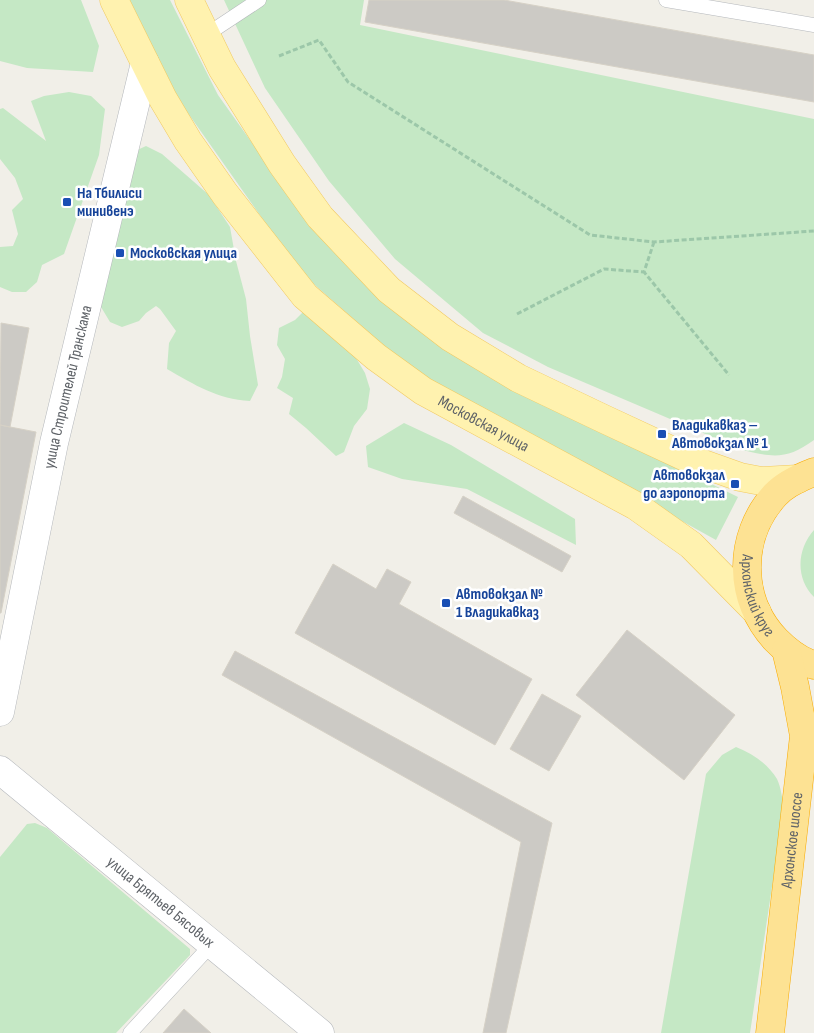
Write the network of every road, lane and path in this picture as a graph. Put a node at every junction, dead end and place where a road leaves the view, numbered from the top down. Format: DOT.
graph roads {
  1 [pos="114,0"];
  2 [pos="189,0"];
  3 [pos="259,0"];
  4 [pos="666,0"];
  5 [pos="814,25"];
  6 [pos="206,35"];
  7 [pos="279,56"];
  8 [pos="145,63"];
  9 [pos="814,230"];
  10 [pos="654,242"];
  11 [pos="644,272"];
  12 [pos="517,314"];
  13 [pos="729,375"];
  14 [pos="806,475"];
  15 [pos="757,612"];
  16 [pos="786,650"];
  17 [pos="814,665"];
  18 [pos="0,711"];
  19 [pos="0,770"];
  20 [pos="212,944"];
  21 [pos="130,1033"];
  22 [pos="320,1033"];
  23 [pos="770,1033"];
  1 -- 8 [label="main road, Московская улица"];
  2 -- 6 [label="main road"];
  3 -- 6 [label="lane"];
  4 -- 5 [label="lane"];
  6 -- 14 [label="main road"];
  7 -- 10 [label="path"];
  8 -- 15 [label="main road, Московская улица"];
  8 -- 18 [label="street, улица Строителей Транскама"];
  9 -- 10 [label="path"];
  10 -- 11 [label="path"];
  11 -- 12 [label="path"];
  11 -- 13 [label="path"];
  14 -- 15 [label="highway, Архонский круг"];
  15 -- 16 [label="highway, Архонский круг"];
  16 -- 17 [label="highway, Архонский круг"];
  16 -- 23 [label="highway, Архонское шоссе"];
  19 -- 20 [label="street, улица Брятьев Бясовых"];
  20 -- 21 [label="lane"];
  20 -- 22 [label="street, улица Брятьев Бясовых"];
}
